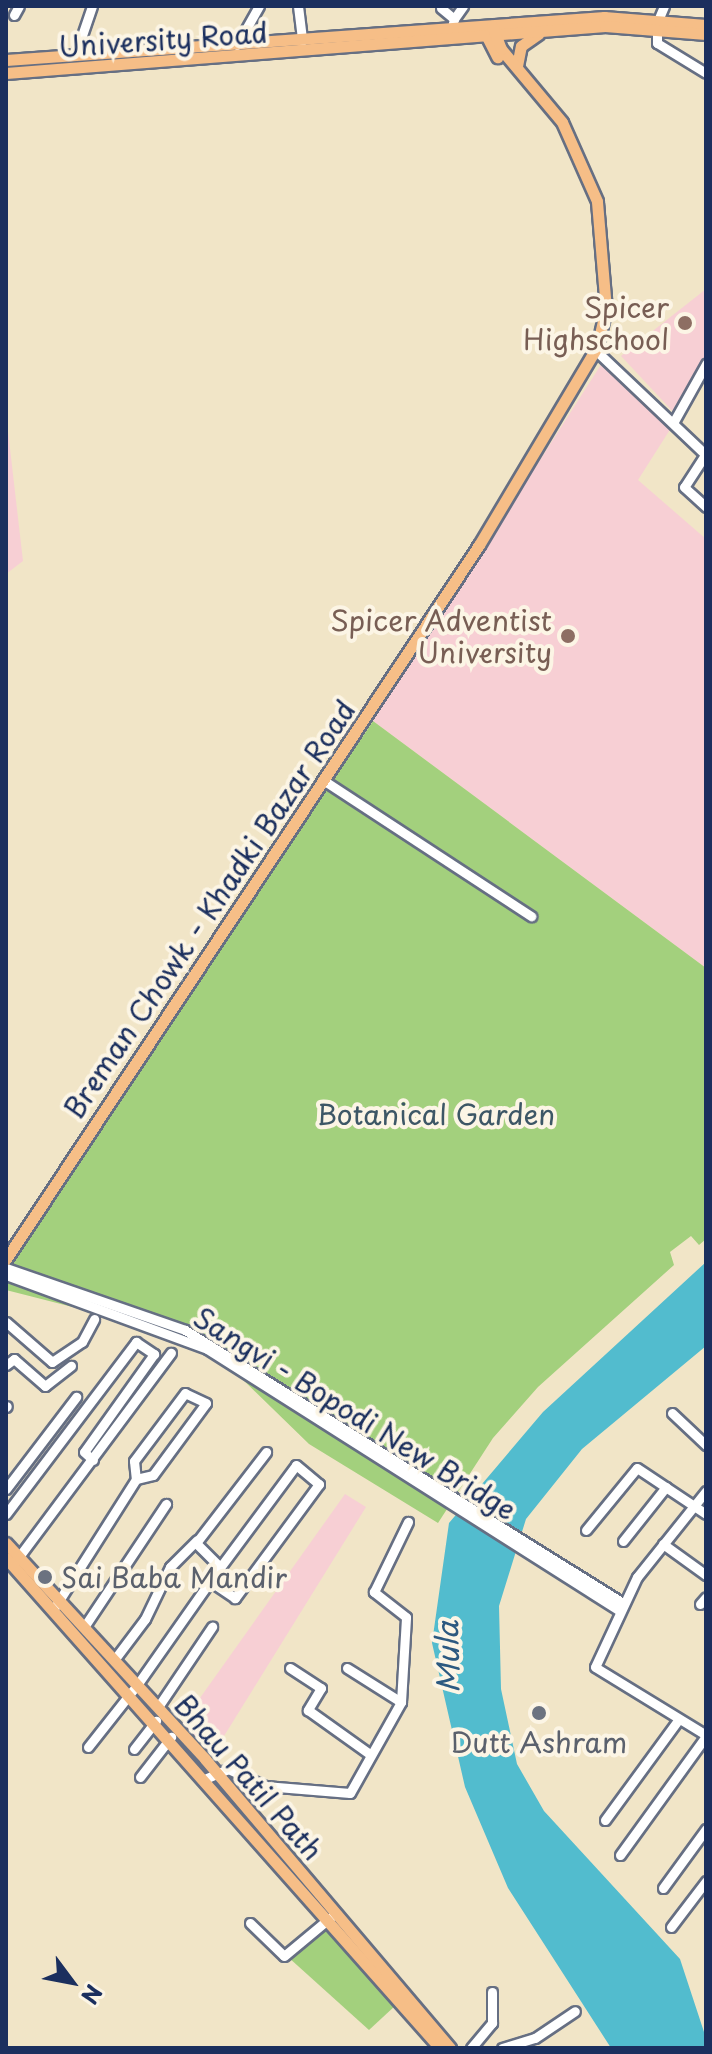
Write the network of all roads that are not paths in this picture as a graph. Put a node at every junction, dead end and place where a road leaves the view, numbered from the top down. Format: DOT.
graph roads {
  1 [pos="92,6"];
  2 [pos="259,6"];
  3 [pos="298,6"];
  4 [pos="463,6"];
  5 [pos="664,6"];
  6 [pos="441,8"];
  7 [pos="607,16"];
  8 [pos="658,23"];
  9 [pos="453,25"];
  10 [pos="706,25"];
  11 [pos="488,32"];
  12 [pos="542,32"];
  13 [pos="706,34"];
  14 [pos="462,40"];
  15 [pos="302,41"];
  16 [pos="237,45"];
  17 [pos="75,56"];
  18 [pos="499,58"];
  19 [pos="6,60"];
  20 [pos="517,66"];
  21 [pos="6,73"];
  22 [pos="706,73"];
  23 [pos="600,227"];
  24 [pos="593,346"];
  25 [pos="706,364"];
  26 [pos="673,423"];
  27 [pos="706,455"];
  28 [pos="706,507"];
  29 [pos="323,780"];
  30 [pos="531,916"];
  31 [pos="143,1047"];
  32 [pos="6,1245"];
  33 [pos="6,1259"];
  34 [pos="6,1268"];
  35 [pos="6,1275"];
  36 [pos="29,1279"];
  37 [pos="94,1319"];
  38 [pos="6,1322"];
  39 [pos="171,1353"];
  40 [pos="6,1365"];
  41 [pos="71,1366"];
  42 [pos="76,1397"];
  43 [pos="672,1413"];
  44 [pos="706,1445"];
  45 [pos="266,1452"];
  46 [pos="93,1460"];
  47 [pos="136,1479"];
  48 [pos="666,1487"];
  49 [pos="6,1489"];
  50 [pos="706,1491"];
  51 [pos="166,1504"];
  52 [pos="694,1506"];
  53 [pos="6,1514"];
  54 [pos="706,1514"];
  55 [pos="408,1522"];
  56 [pos="586,1530"];
  57 [pos="197,1540"];
  58 [pos="623,1541"];
  59 [pos="6,1543"];
  60 [pos="663,1544"];
  61 [pos="12,1561"];
  62 [pos="220,1567"];
  63 [pos="706,1575"];
  64 [pos="210,1581"];
  65 [pos="617,1604"];
  66 [pos="56,1606"];
  67 [pos="84,1627"];
  68 [pos="212,1627"];
  69 [pos="114,1660"];
  70 [pos="290,1668"];
  71 [pos="347,1668"];
  72 [pos="134,1689"];
  73 [pos="401,1702"];
  74 [pos="158,1707"];
  75 [pos="679,1719"];
  76 [pos="156,1721"];
  77 [pos="706,1736"];
  78 [pos="171,1737"];
  79 [pos="88,1747"];
  80 [pos="134,1749"];
  81 [pos="371,1755"];
  82 [pos="211,1774"];
  83 [pos="140,1777"];
  84 [pos="605,1820"];
  85 [pos="706,1829"];
  86 [pos="620,1855"];
  87 [pos="706,1881"];
  88 [pos="663,1888"];
  89 [pos="330,1918"];
  90 [pos="250,1923"];
  91 [pos="671,1927"];
  92 [pos="492,1992"];
  93 [pos="575,2011"];
  94 [pos="440,2048"];
  95 [pos="450,2048"];
  96 [pos="471,2048"];
  97 [pos="502,2048"];
  1 -- 17 [label="street"];
  2 -- 16 [label="street"];
  3 -- 15 [label="street"];
  4 -- 9 [label="street"];
  5 -- 8 [label="street"];
  6 -- 9 [label="street"];
  7 -- 8 [label="main road, University Road"];
  7 -- 11 [label="main road, University Road"];
  7 -- 12 [label="main road, University Road"];
  8 -- 10 [label="main road, University Road"];
  8 -- 13 [label="main road, University Road"];
  8 -- 22 [label="street"];
  9 -- 11 [label="main road, University Road"];
  9 -- 15 [label="main road, University Road"];
  11 -- 12 [label="main road, University Road"];
  11 -- 14 [label="main road, University Road"];
  11 -- 18 [label="main road, Breman Chowk - Khadki Bazar Road"];
  11 -- 20 [label="main road, Breman Chowk - Khadki Bazar Road"];
  12 -- 20 [label="main road"];
  14 -- 18 [label="main road"];
  14 -- 21 [label="main road, University Road"];
  15 -- 16 [label="main road, University Road"];
  16 -- 17 [label="main road, University Road"];
  17 -- 19 [label="main road, University Road"];
  18 -- 23 [label="main road, Breman Chowk - Khadki Bazar Road"];
  20 -- 23 [label="main road, Breman Chowk - Khadki Bazar Road"];
  23 -- 24 [label="main road, Breman Chowk - Khadki Bazar Road"];
  24 -- 26 [label="street"];
  24 -- 29 [label="main road, Breman Chowk - Khadki Bazar Road"];
  24 -- 31 [label="main road, Breman Chowk - Khadki Bazar Road"];
  25 -- 26 [label="street"];
  26 -- 27 [label="street"];
  27 -- 28 [label="street"];
  29 -- 30 [label="street"];
  29 -- 31 [label="main road, Breman Chowk - Khadki Bazar Road"];
  31 -- 32 [label="main road, Breman Chowk - Khadki Bazar Road"];
  31 -- 33 [label="main road, Breman Chowk - Khadki Bazar Road"];
  34 -- 36 [label="street, Sangvi - Bopodi New Bridge"];
  35 -- 36 [label="street, Sangvi - Bopodi New Bridge"];
  36 -- 65 [label="street, Sangvi - Bopodi New Bridge"];
  37 -- 38 [label="street"];
  39 -- 46 [label="street"];
  40 -- 41 [label="street"];
  42 -- 49 [label="street"];
  43 -- 44 [label="street"];
  45 -- 57 [label="street"];
  46 -- 53 [label="street"];
  46 -- 61 [label="street"];
  47 -- 47 [label="street"];
  47 -- 66 [label="street"];
  48 -- 52 [label="street"];
  48 -- 56 [label="street"];
  48 -- 58 [label="street"];
  50 -- 52 [label="street"];
  51 -- 67 [label="street"];
  52 -- 54 [label="street"];
  52 -- 60 [label="street"];
  55 -- 73 [label="street"];
  57 -- 62 [label="street"];
  57 -- 69 [label="street"];
  59 -- 61 [label="main road, Bhau Patil Path"];
  60 -- 63 [label="street"];
  60 -- 65 [label="street"];
  61 -- 66 [label="main road, Bhau Patil Path"];
  62 -- 64 [label="street"];
  62 -- 64 [label="street"];
  64 -- 72 [label="street"];
  65 -- 75 [label="street"];
  66 -- 67 [label="main road, Bhau Patil Path"];
  66 -- 72 [label="main road, Bhau Patil Path"];
  67 -- 69 [label="main road, Bhau Patil Path"];
  68 -- 74 [label="street"];
  69 -- 72 [label="main road, Bhau Patil Path"];
  70 -- 81 [label="street"];
  71 -- 73 [label="street"];
  72 -- 74 [label="main road, Bhau Patil Path"];
  72 -- 76 [label="main road, Bhau Patil Path"];
  72 -- 79 [label="street"];
  73 -- 81 [label="street"];
  74 -- 82 [label="main road, Bhau Patil Path"];
  75 -- 77 [label="street"];
  75 -- 84 [label="street"];
  76 -- 78 [label="main road, Bhau Patil Path"];
  76 -- 80 [label="street"];
  77 -- 86 [label="street"];
  78 -- 82 [label="main road, Bhau Patil Path"];
  78 -- 83 [label="street"];
  81 -- 82 [label="street"];
  82 -- 89 [label="main road, Bhau Patil Path"];
  85 -- 88 [label="street"];
  87 -- 91 [label="street"];
  89 -- 90 [label="street"];
  89 -- 94 [label="main road, Bhau Patil Path"];
  89 -- 95 [label="main road, Bhau Patil Path"];
  92 -- 96 [label="street"];
  93 -- 97 [label="street"];
}
